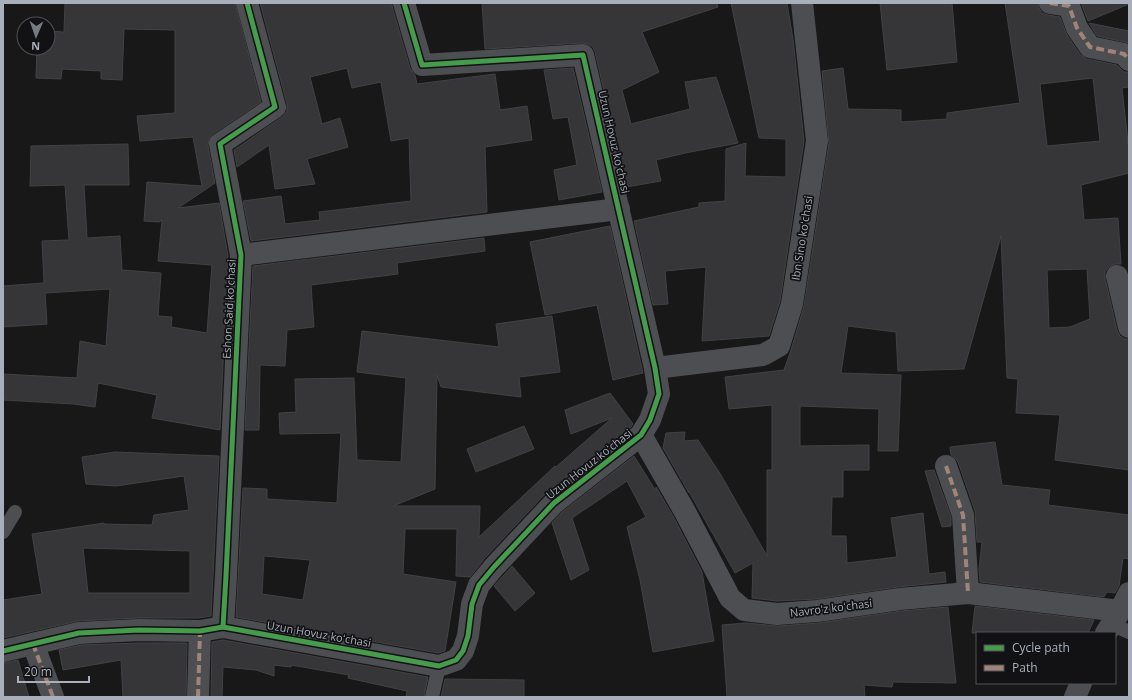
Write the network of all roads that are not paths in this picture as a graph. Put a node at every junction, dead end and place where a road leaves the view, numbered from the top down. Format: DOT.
graph roads {
  1 [pos="247,3"];
  2 [pos="404,3"];
  3 [pos="802,3"];
  4 [pos="1064,4"];
  5 [pos="1129,60"];
  6 [pos="619,209"];
  7 [pos="241,255"];
  8 [pos="1117,276"];
  9 [pos="1129,326"];
  10 [pos="655,368"];
  11 [pos="641,435"];
  12 [pos="946,466"];
  13 [pos="15,512"];
  14 [pos="3,532"];
  15 [pos="968,593"];
  16 [pos="1119,619"];
  17 [pos="223,627"];
  18 [pos="200,631"];
  19 [pos="33,644"];
  20 [pos="3,651"];
  21 [pos="438,666"];
  22 [pos="1080,684"];
  23 [pos="53,697"];
  24 [pos="198,697"];
  25 [pos="432,697"];
  26 [pos="1074,697"];
  1 -- 7 [label="street, Eshon Said koʻchasi"];
  2 -- 6 [label="street, Uzun Hovuz koʻchasi"];
  3 -- 10 [label="street, Ibn Sino koʻchasi"];
  4 -- 5 [label="street"];
  6 -- 7 [label="street, Uzun Hovuz koʻchasi"];
  6 -- 10 [label="street, Uzun Hovuz koʻchasi"];
  7 -- 17 [label="street, Eshon Said koʻchasi"];
  8 -- 9 [label="street"];
  10 -- 11 [label="street, Uzun Hovuz koʻchasi"];
  11 -- 15 [label="street, Navroʻz koʻchasi"];
  11 -- 21 [label="street, Uzun Hovuz koʻchasi"];
  12 -- 15 [label="street"];
  13 -- 14 [label="lane"];
  15 -- 16 [label="street, Navroʻz koʻchasi"];
  17 -- 18 [label="street, Uzun Hovuz koʻchasi"];
  17 -- 21 [label="street, Uzun Hovuz koʻchasi"];
  18 -- 19 [label="street, Uzun Hovuz koʻchasi"];
  18 -- 24 [label="street"];
  19 -- 20 [label="street, Uzun Hovuz koʻchasi"];
  19 -- 23 [label="street"];
  21 -- 25 [label="lane"];
  22 -- 26 [label="street"];
}
